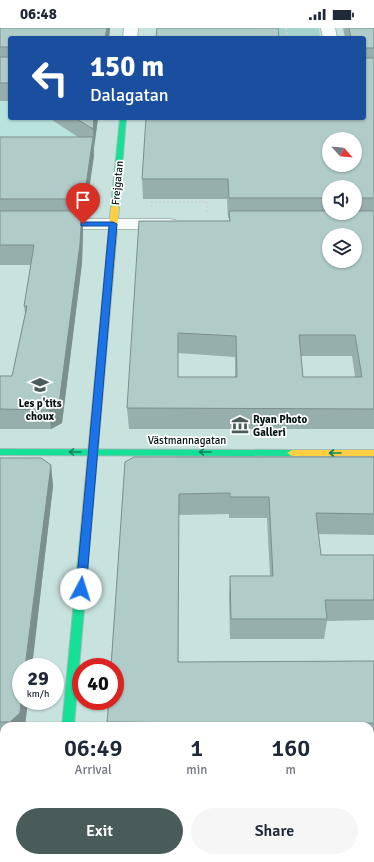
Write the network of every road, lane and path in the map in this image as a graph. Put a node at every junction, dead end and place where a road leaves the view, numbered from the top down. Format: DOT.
graph roads {
  1 [pos="123,120"];
  2 [pos="152,202"];
  3 [pos="207,214"];
  4 [pos="0,224"];
  5 [pos="113,224"];
  6 [pos="183,224"];
  7 [pos="0,452"];
  8 [pos="93,452"];
  9 [pos="374,453"];
  10 [pos="68,722"];
  1 -- 5 [label="street, Frejgatan"];
  2 -- 3 [label="path"];
  4 -- 5 [label="street"];
  5 -- 6 [label="street"];
  5 -- 8 [label="street, Frejgatan"];
  8 -- 7 [label="street, Västmannagatan, one-way"];
  9 -- 8 [label="street, Västmannagatan, one-way"];
  8 -- 10 [label="street, Frejgatan"];
}
